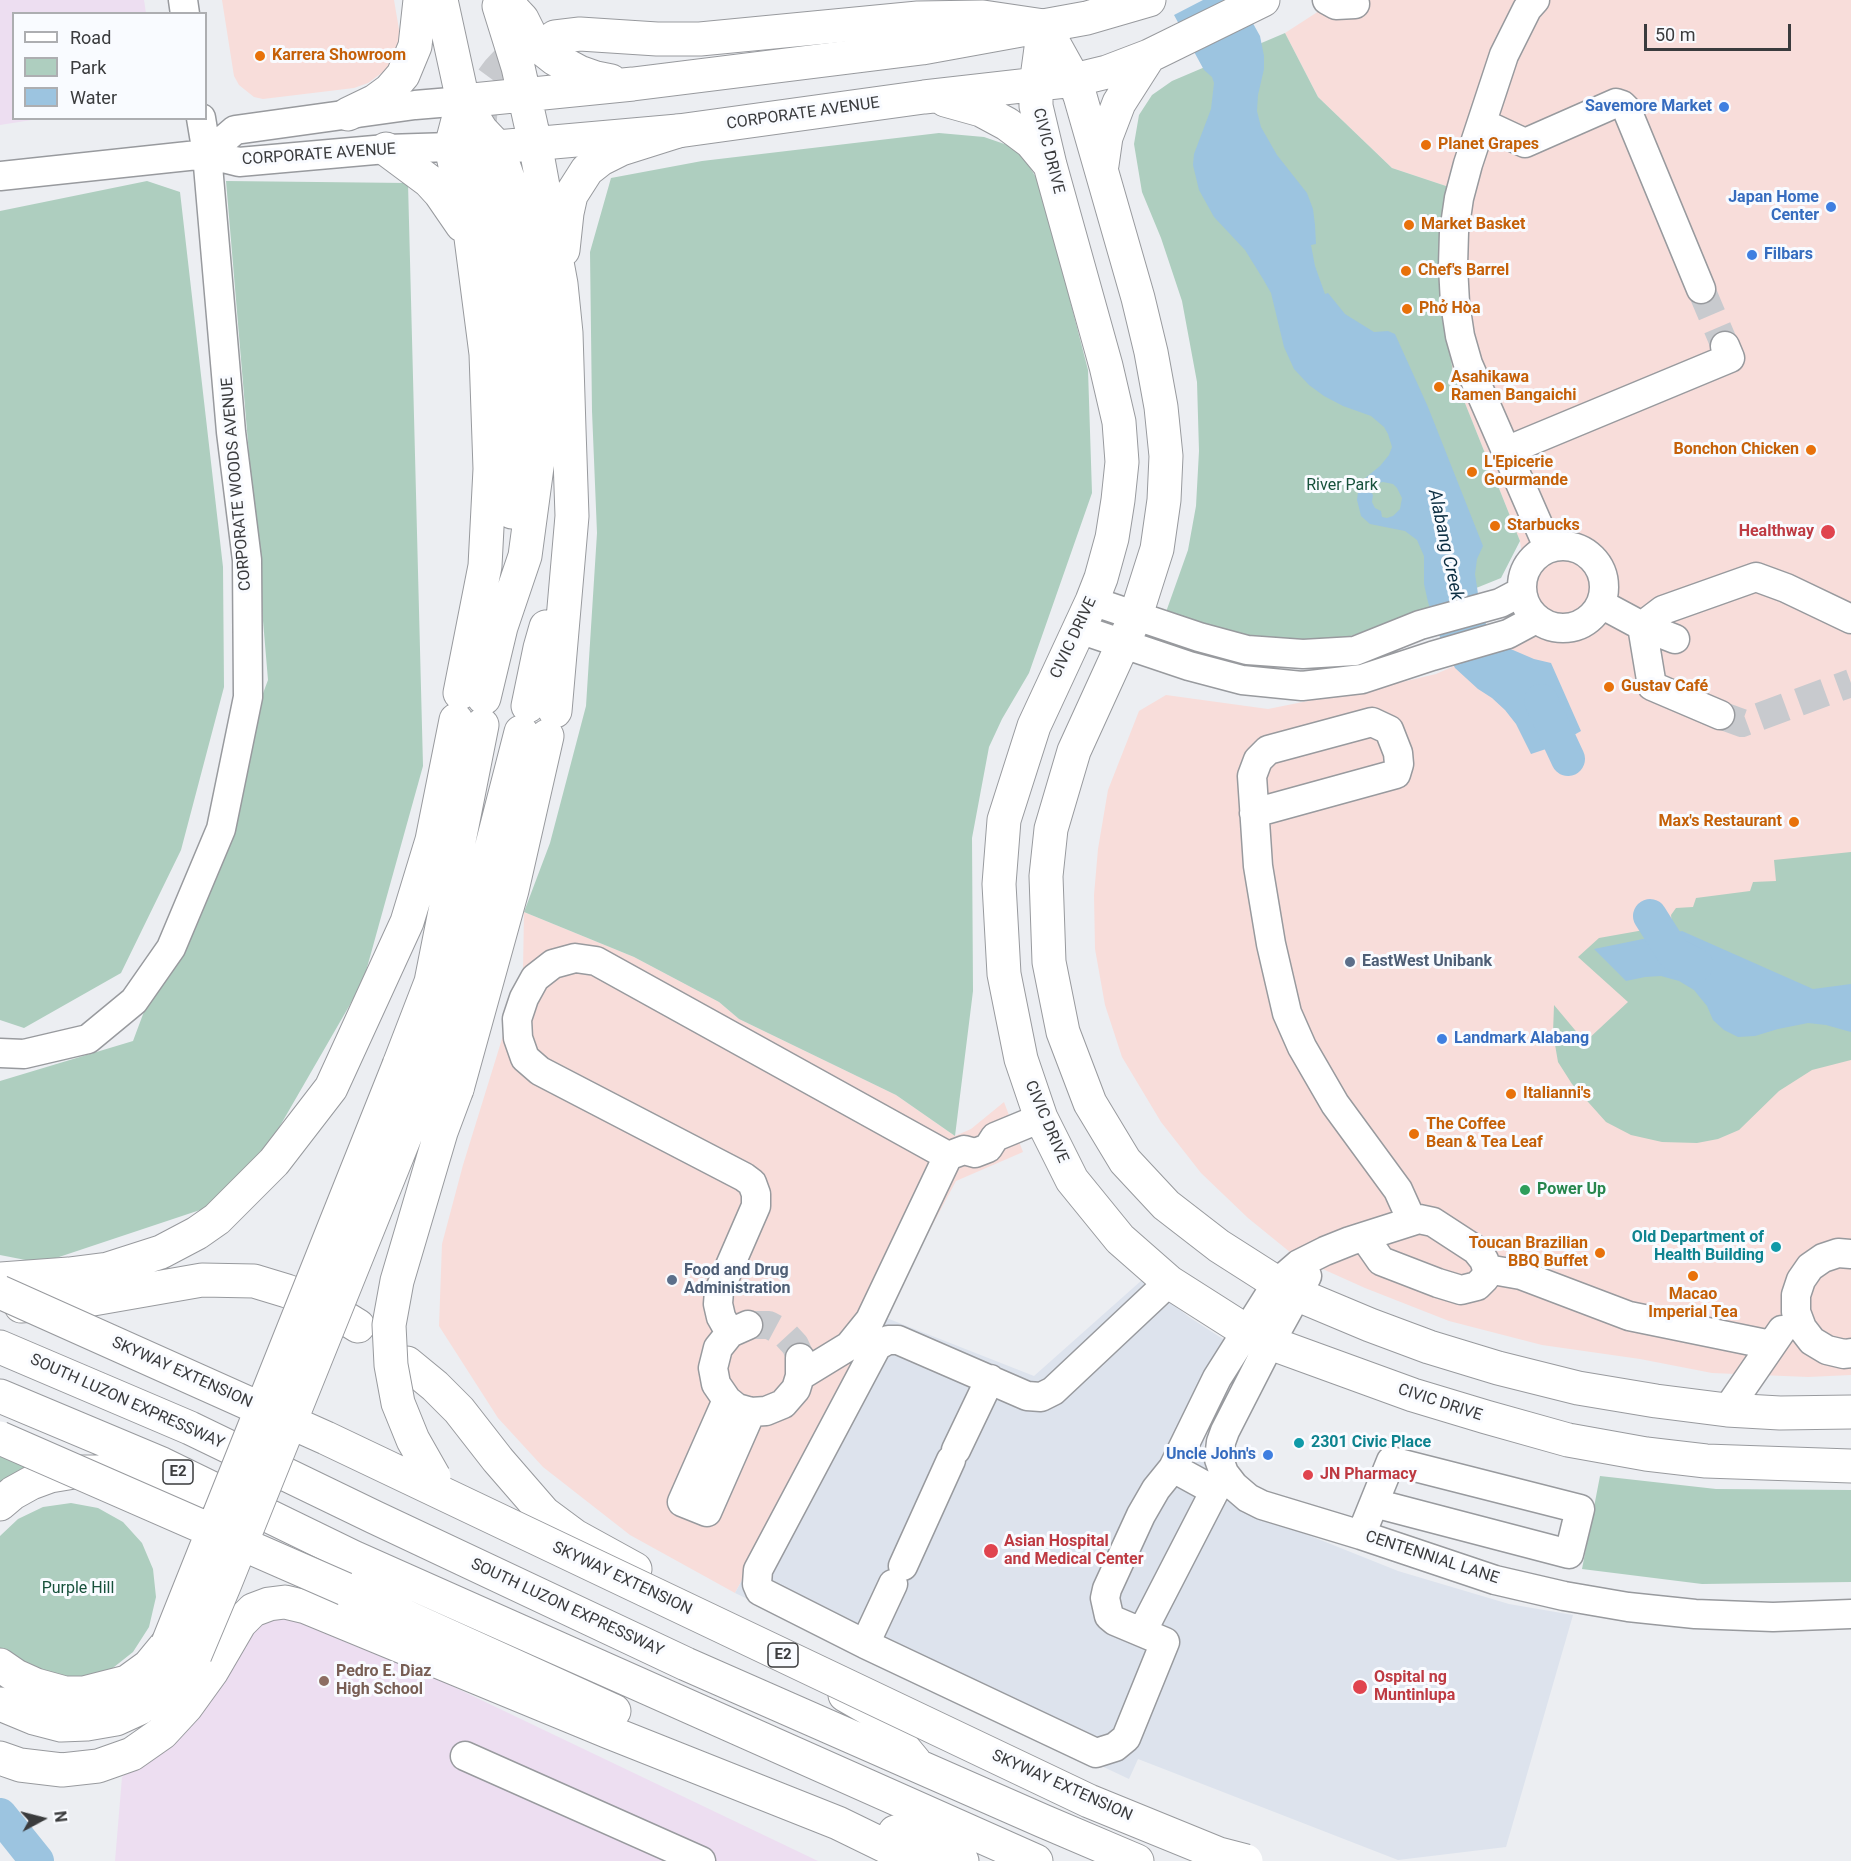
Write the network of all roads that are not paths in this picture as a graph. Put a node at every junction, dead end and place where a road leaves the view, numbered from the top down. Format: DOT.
graph roads {
  1 [pos="420,0"];
  2 [pos="441,0"];
  3 [pos="497,0"];
  4 [pos="504,0"];
  5 [pos="1149,0"];
  6 [pos="1263,0"];
  7 [pos="1327,0"];
  8 [pos="1535,0"];
  9 [pos="1356,2"];
  10 [pos="1044,26"];
  11 [pos="555,37"];
  12 [pos="1149,56"];
  13 [pos="1074,80"];
  14 [pos="633,84"];
  15 [pos="1036,85"];
  16 [pos="525,95"];
  17 [pos="924,98"];
  18 [pos="463,100"];
  19 [pos="348,114"];
  20 [pos="201,120"];
  21 [pos="1482,123"];
  22 [pos="678,131"];
  23 [pos="535,143"];
  24 [pos="451,147"];
  25 [pos="386,149"];
  26 [pos="207,154"];
  27 [pos="489,159"];
  28 [pos="1050,165"];
  29 [pos="1101,170"];
  30 [pos="0,176"];
  31 [pos="471,238"];
  32 [pos="561,284"];
  33 [pos="1701,289"];
  34 [pos="1725,346"];
  35 [pos="1506,451"];
  36 [pos="1548,547"];
  37 [pos="1510,598"];
  38 [pos="1601,604"];
  39 [pos="1086,615"];
  40 [pos="1536,618"];
  41 [pos="1851,619"];
  42 [pos="1642,626"];
  43 [pos="1129,628"];
  44 [pos="1675,639"];
  45 [pos="470,709"];
  46 [pos="1720,715"];
  47 [pos="1254,813"];
  48 [pos="0,1053"];
  49 [pos="443,1083"];
  50 [pos="1041,1118"];
  51 [pos="956,1153"];
  52 [pos="1412,1221"];
  53 [pos="1365,1238"];
  54 [pos="1851,1254"];
  55 [pos="1487,1269"];
  56 [pos="0,1279"];
  57 [pos="1169,1282"];
  58 [pos="1287,1289"];
  59 [pos="0,1292"];
  60 [pos="0,1304"];
  61 [pos="1796,1312"];
  62 [pos="358,1326"];
  63 [pos="1258,1337"];
  64 [pos="1771,1345"];
  65 [pos="0,1347"];
  66 [pos="1851,1353"];
  67 [pos="406,1363"];
  68 [pos="990,1379"];
  69 [pos="0,1396"];
  70 [pos="1727,1410"];
  71 [pos="1851,1412"];
  72 [pos="0,1438"];
  73 [pos="1851,1466"];
  74 [pos="1173,1468"];
  75 [pos="1220,1482"];
  76 [pos="1374,1503"];
  77 [pos="0,1504"];
  78 [pos="1361,1535"];
  79 [pos="353,1557"];
  80 [pos="1851,1614"];
  81 [pos="1142,1632"];
  82 [pos="865,1644"];
  83 [pos="0,1665"];
  84 [pos="0,1704"];
  85 [pos="465,1756"];
  86 [pos="0,1758"];
  87 [pos="920,1768"];
  88 [pos="701,1861"];
  89 [pos="916,1861"];
  90 [pos="962,1861"];
  91 [pos="1036,1861"];
  92 [pos="1137,1861"];
  93 [pos="1246,1861"];
  94 [pos="1252,1861"];
  1 -- 19 [label="main road"];
  2 -- 18 [label="main road"];
  3 -- 16 [label="main road"];
  4 -- 14 [label="main road"];
  5 -- 10 [label="main road, CORPORATE AVENUE"];
  6 -- 12 [label="main road, CORPORATE AVENUE"];
  7 -- 9 [label="street"];
  8 -- 21 [label="street"];
  10 -- 11 [label="main road"];
  10 -- 13 [label="main road"];
  10 -- 14 [label="main road, CORPORATE AVENUE"];
  10 -- 15 [label="main road, CIVIC DRIVE"];
  12 -- 13 [label="main road, CORPORATE AVENUE"];
  12 -- 29 [label="main road"];
  13 -- 15 [label="main road, CORPORATE AVENUE"];
  13 -- 29 [label="main road"];
  14 -- 16 [label="main road, CORPORATE AVENUE"];
  15 -- 17 [label="main road, CORPORATE AVENUE"];
  15 -- 28 [label="main road, CIVIC DRIVE"];
  16 -- 18 [label="main road, CORPORATE AVENUE"];
  16 -- 23 [label="main road"];
  17 -- 22 [label="main road, CORPORATE AVENUE"];
  17 -- 28 [label="main road"];
  18 -- 19 [label="street, CORPORATE AVENUE"];
  18 -- 24 [label="main road"];
  18 -- 27 [label="main road"];
  19 -- 26 [label="street, CORPORATE AVENUE"];
  20 -- 26 [label="street, CORPORATE WOODS AVENUE"];
  21 -- 33 [label="street"];
  21 -- 35 [label="street"];
  22 -- 23 [label="main road, CORPORATE AVENUE"];
  22 -- 32 [label="main road"];
  23 -- 27 [label="main road, CORPORATE AVENUE"];
  23 -- 32 [label="main road"];
  24 -- 25 [label="street, CORPORATE AVENUE"];
  24 -- 27 [label="main road, CORPORATE AVENUE"];
  24 -- 31 [label="main road"];
  25 -- 26 [label="street, CORPORATE AVENUE"];
  25 -- 31 [label="main road"];
  26 -- 30 [label="street"];
  26 -- 48 [label="street, CORPORATE WOODS AVENUE"];
  27 -- 45 [label="main road"];
  28 -- 39 [label="main road, CIVIC DRIVE"];
  29 -- 43 [label="main road"];
  31 -- 45 [label="main road"];
  32 -- 49 [label="main road"];
  34 -- 35 [label="street"];
  35 -- 36 [label="street"];
  36 -- 37 [label="street"];
  36 -- 38 [label="street"];
  37 -- 40 [label="street"];
  37 -- 43 [label="street"];
  38 -- 40 [label="street"];
  38 -- 42 [label="street"];
  39 -- 43 [label="street"];
  39 -- 50 [label="main road, CIVIC DRIVE"];
  40 -- 43 [label="street"];
  41 -- 42 [label="street"];
  42 -- 44 [label="street"];
  42 -- 46 [label="street"];
  43 -- 58 [label="main road"];
  45 -- 56 [label="main road"];
  45 -- 83 [label="main road, bridge"];
  47 -- 47 [label="street"];
  47 -- 52 [label="street"];
  49 -- 84 [label="main road, bridge"];
  49 -- 87 [label="main road, bridge"];
  50 -- 51 [label="street"];
  50 -- 57 [label="main road, CIVIC DRIVE"];
  51 -- 51 [label="street"];
  52 -- 53 [label="street"];
  52 -- 55 [label="street"];
  53 -- 55 [label="street"];
  53 -- 58 [label="street"];
  54 -- 61 [label="street"];
  55 -- 64 [label="street"];
  57 -- 63 [label="main road, CIVIC DRIVE"];
  57 -- 68 [label="street"];
  58 -- 63 [label="street"];
  58 -- 70 [label="main road"];
  59 -- 93 [label="main road, SKYWAY EXTENSION / E2, bridge"];
  60 -- 62 [label="main road"];
  61 -- 64 [label="street"];
  61 -- 66 [label="street"];
  63 -- 73 [label="main road, CIVIC DRIVE"];
  63 -- 74 [label="street"];
  63 -- 75 [label="street"];
  64 -- 70 [label="street"];
  65 -- 87 [label="main road, SOUTH LUZON EXPRESSWAY"];
  67 -- 94 [label="main road"];
  68 -- 82 [label="street"];
  68 -- 82 [label="street"];
  69 -- 79 [label="main road, E2"];
  70 -- 71 [label="main road"];
  72 -- 90 [label="main road, E2, bridge"];
  74 -- 75 [label="street, CENTENNIAL LANE"];
  74 -- 81 [label="street"];
  75 -- 78 [label="street, CENTENNIAL LANE"];
  75 -- 81 [label="street"];
  76 -- 76 [label="street"];
  76 -- 78 [label="street"];
  77 -- 79 [label="main road"];
  78 -- 80 [label="street, CENTENNIAL LANE"];
  79 -- 91 [label="main road, E2"];
  81 -- 82 [label="street"];
  85 -- 88 [label="street"];
  86 -- 89 [label="main road"];
  87 -- 92 [label="main road, SOUTH LUZON EXPRESSWAY"];
}
